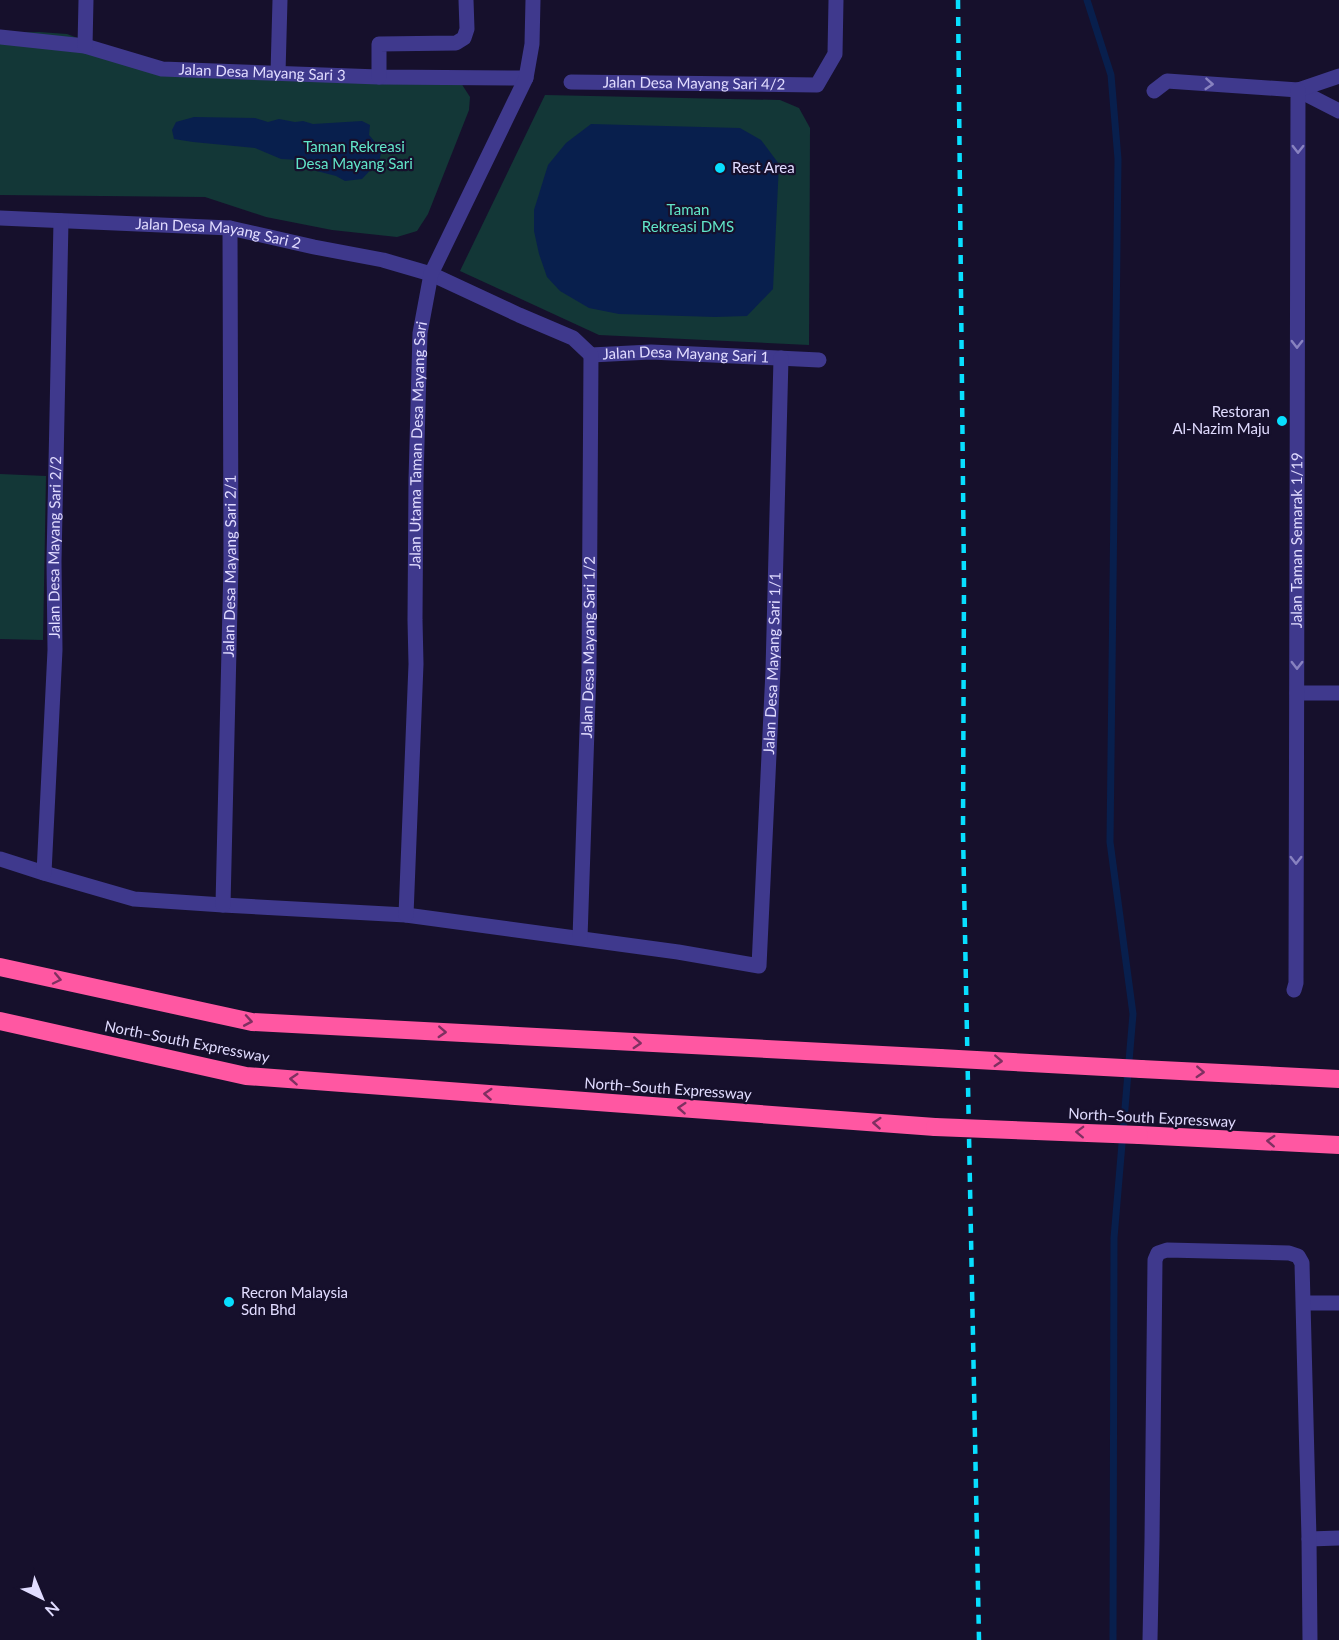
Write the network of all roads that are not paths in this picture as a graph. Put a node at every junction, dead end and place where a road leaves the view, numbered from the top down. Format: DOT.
graph roads {
  1 [pos="86,0"];
  2 [pos="279,0"];
  3 [pos="466,0"];
  4 [pos="533,0"];
  5 [pos="836,0"];
  6 [pos="0,37"];
  7 [pos="85,46"];
  8 [pos="278,73"];
  9 [pos="1339,76"];
  10 [pos="380,77"];
  11 [pos="526,78"];
  12 [pos="571,82"];
  13 [pos="1298,90"];
  14 [pos="1154,91"];
  15 [pos="1339,111"];
  16 [pos="0,218"];
  17 [pos="61,220"];
  18 [pos="230,228"];
  19 [pos="431,274"];
  20 [pos="591,355"];
  21 [pos="781,358"];
  22 [pos="819,360"];
  23 [pos="1297,693"];
  24 [pos="1339,693"];
  25 [pos="0,859"];
  26 [pos="44,873"];
  27 [pos="223,905"];
  28 [pos="406,915"];
  29 [pos="580,938"];
  30 [pos="0,967"];
  31 [pos="1294,990"];
  32 [pos="0,1022"];
  33 [pos="1334,1079"];
  34 [pos="1334,1144"];
  35 [pos="1304,1303"];
  36 [pos="1339,1303"];
  37 [pos="1309,1539"];
  38 [pos="1339,1539"];
  39 [pos="1150,1640"];
  40 [pos="1310,1640"];
  1 -- 7 [label="street"];
  2 -- 8 [label="street"];
  3 -- 10 [label="street"];
  4 -- 11 [label="street, Jalan Utama Taman Desa Mayang Sari"];
  5 -- 12 [label="street, Jalan Desa Mayang Sari 4/2"];
  6 -- 7 [label="street, Jalan Desa Mayang Sari 3"];
  7 -- 8 [label="street, Jalan Desa Mayang Sari 3"];
  8 -- 10 [label="street, Jalan Desa Mayang Sari 3"];
  9 -- 13 [label="street"];
  10 -- 11 [label="street, Jalan Desa Mayang Sari 3"];
  11 -- 19 [label="street, Jalan Utama Taman Desa Mayang Sari"];
  14 -- 13 [label="street, one-way"];
  13 -- 15 [label="street"];
  13 -- 23 [label="street, Jalan Taman Semarak 1/19, one-way"];
  16 -- 17 [label="street, Jalan Desa Mayang Sari 2"];
  17 -- 18 [label="street, Jalan Desa Mayang Sari 2"];
  17 -- 26 [label="street, Jalan Desa Mayang Sari 2/2"];
  18 -- 19 [label="street, Jalan Desa Mayang Sari 2"];
  18 -- 27 [label="street, Jalan Desa Mayang Sari 2/1"];
  19 -- 20 [label="street, Jalan Desa Mayang Sari 1"];
  19 -- 28 [label="street, Jalan Utama Taman Desa Mayang Sari"];
  20 -- 21 [label="street, Jalan Desa Mayang Sari 1"];
  20 -- 29 [label="street, Jalan Desa Mayang Sari 1/2"];
  21 -- 22 [label="street, Jalan Desa Mayang Sari 1"];
  21 -- 29 [label="street, Jalan Desa Mayang Sari 1/1"];
  23 -- 24 [label="street"];
  23 -- 31 [label="street, Jalan Taman Semarak 1/19, one-way"];
  25 -- 26 [label="street"];
  26 -- 27 [label="street"];
  27 -- 28 [label="street"];
  28 -- 29 [label="street"];
  30 -- 33 [label="highway, one-way, bridge"];
  34 -- 32 [label="highway, North–South Expressway, one-way, bridge"];
  35 -- 36 [label="street"];
  35 -- 37 [label="street"];
  35 -- 39 [label="street"];
  37 -- 38 [label="street"];
  37 -- 40 [label="street"];
}
